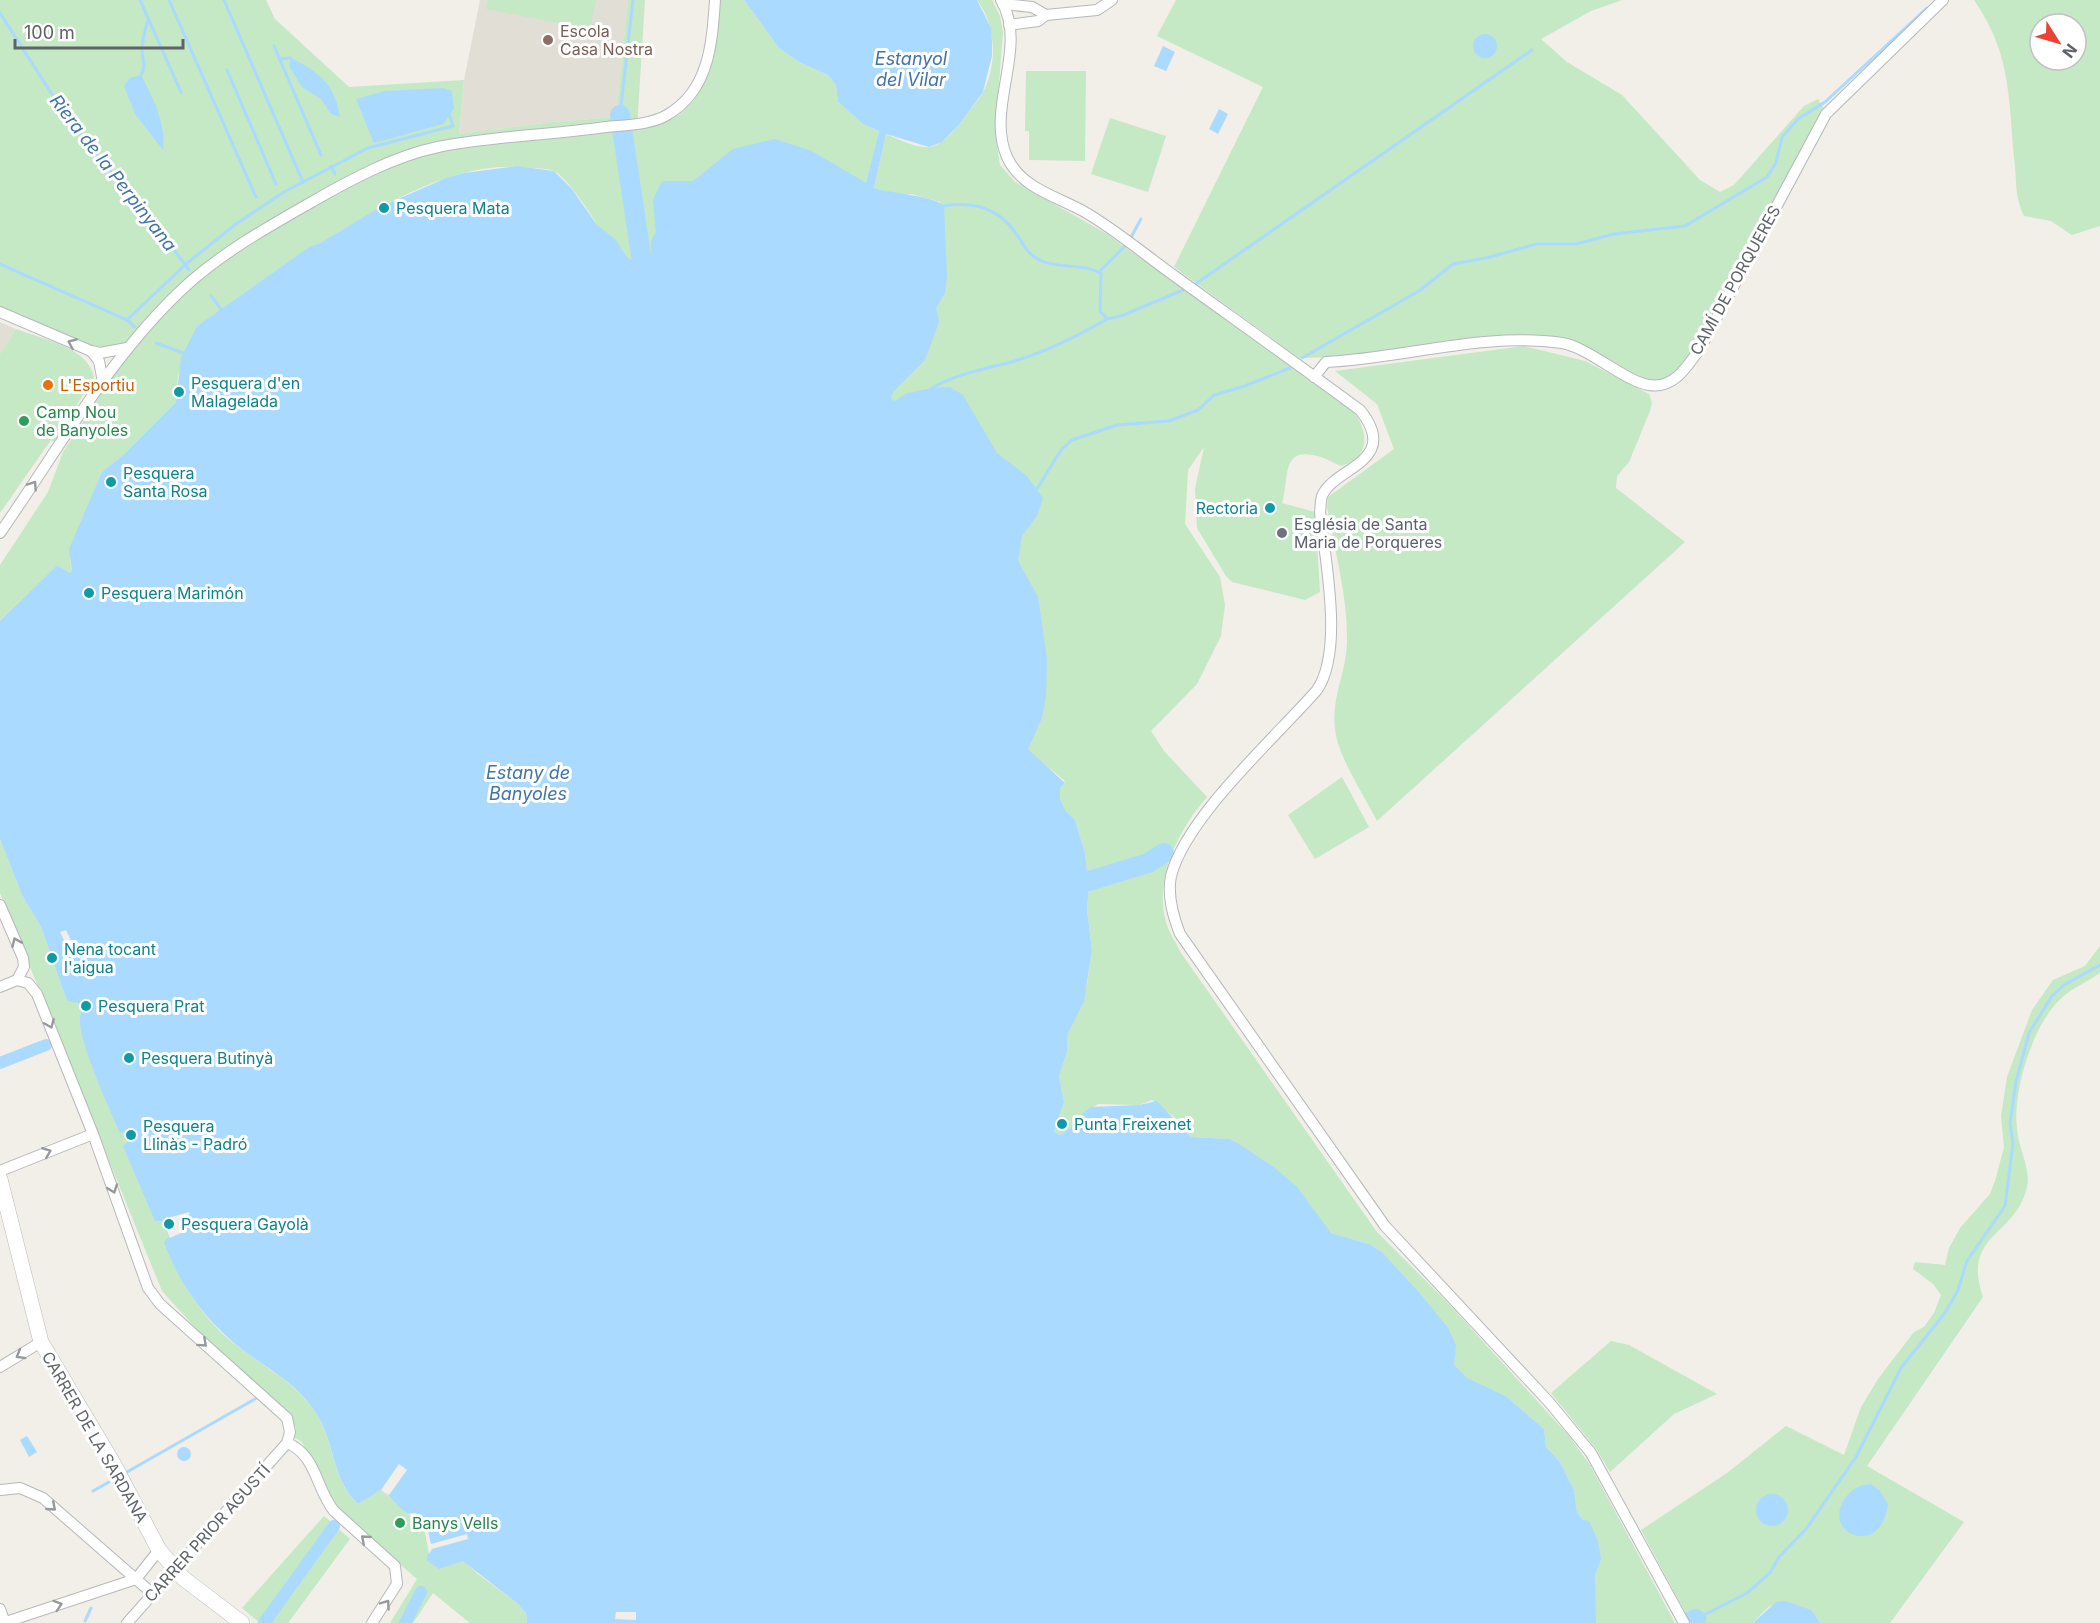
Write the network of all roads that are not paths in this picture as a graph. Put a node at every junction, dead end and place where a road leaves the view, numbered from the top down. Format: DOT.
graph roads {
  1 [pos="715,0"];
  2 [pos="1112,0"];
  3 [pos="1943,0"];
  4 [pos="1002,2"];
  5 [pos="1046,15"];
  6 [pos="1009,24"];
  7 [pos="0,312"];
  8 [pos="128,348"];
  9 [pos="91,351"];
  10 [pos="1314,376"];
  11 [pos="103,382"];
  12 [pos="0,533"];
  13 [pos="0,905"];
  14 [pos="17,980"];
  15 [pos="0,987"];
  16 [pos="93,1134"];
  17 [pos="0,1171"];
  18 [pos="0,1179"];
  19 [pos="40,1342"];
  20 [pos="0,1366"];
  21 [pos="287,1443"];
  22 [pos="0,1490"];
  23 [pos="159,1550"];
  24 [pos="174,1570"];
  25 [pos="136,1579"];
  26 [pos="153,1594"];
  27 [pos="0,1609"];
  28 [pos="1682,1618"];
  29 [pos="4,1623"];
  30 [pos="127,1623"];
  31 [pos="242,1623"];
  32 [pos="372,1623"];
  1 -- 8 [label="street"];
  2 -- 5 [label="street"];
  3 -- 10 [label="street, CAMÍ DE PORQUERES"];
  4 -- 5 [label="street"];
  4 -- 6 [label="street"];
  5 -- 6 [label="street"];
  6 -- 10 [label="street"];
  9 -- 7 [label="street, one-way"];
  8 -- 9 [label="street"];
  8 -- 11 [label="street"];
  9 -- 11 [label="street"];
  10 -- 28 [label="street"];
  12 -- 11 [label="street, one-way"];
  14 -- 13 [label="street, one-way"];
  14 -- 15 [label="street"];
  14 -- 16 [label="street, one-way"];
  17 -- 16 [label="street, one-way"];
  16 -- 21 [label="street, one-way"];
  18 -- 19 [label="street, CARRER DE LA SARDANA"];
  19 -- 20 [label="street, one-way"];
  19 -- 23 [label="street, CARRER DE LA SARDANA"];
  21 -- 24 [label="street, CARRER PRIOR AGUSTÍ"];
  32 -- 21 [label="street, one-way"];
  22 -- 25 [label="street, one-way"];
  23 -- 24 [label="street, CARRER DE LA SARDANA"];
  23 -- 25 [label="street"];
  24 -- 26 [label="street, CARRER PRIOR AGUSTÍ"];
  24 -- 31 [label="street, CARRER DE LA SARDANA"];
  25 -- 26 [label="street"];
  29 -- 25 [label="street, one-way"];
  26 -- 30 [label="street, CARRER PRIOR AGUSTÍ"];
  27 -- 29 [label="street"];
}
